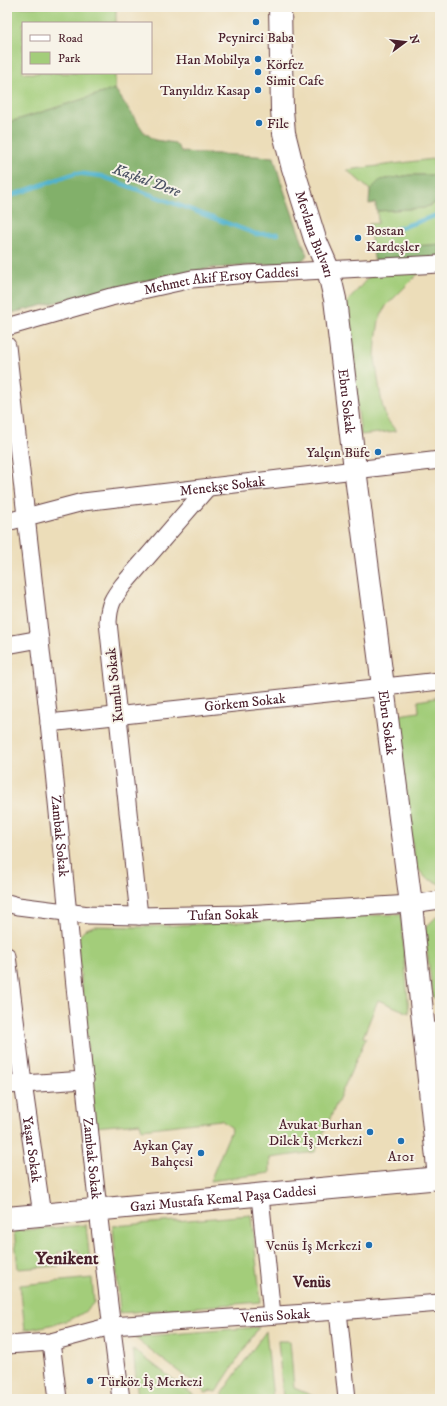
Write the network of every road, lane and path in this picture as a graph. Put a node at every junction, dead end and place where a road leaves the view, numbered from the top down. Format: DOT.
graph roads {
  1 [pos="280,7"];
  2 [pos="292,7"];
  3 [pos="440,264"];
  4 [pos="328,269"];
  5 [pos="7,327"];
  6 [pos="7,346"];
  7 [pos="440,460"];
  8 [pos="355,469"];
  9 [pos="207,488"];
  10 [pos="25,517"];
  11 [pos="7,522"];
  12 [pos="40,639"];
  13 [pos="7,645"];
  14 [pos="440,681"];
  15 [pos="383,687"];
  16 [pos="117,715"];
  17 [pos="49,723"];
  18 [pos="440,900"];
  19 [pos="7,903"];
  20 [pos="411,904"];
  21 [pos="67,912"];
  22 [pos="140,916"];
  23 [pos="7,956"];
  24 [pos="432,1030"];
  25 [pos="85,1080"];
  26 [pos="15,1084"];
  27 [pos="440,1178"];
  28 [pos="260,1196"];
  29 [pos="99,1210"];
  30 [pos="42,1215"];
  31 [pos="7,1218"];
  32 [pos="440,1303"];
  33 [pos="338,1311"];
  34 [pos="272,1315"];
  35 [pos="112,1326"];
  36 [pos="51,1342"];
  37 [pos="7,1345"];
  38 [pos="58,1399"];
  39 [pos="121,1399"];
  40 [pos="347,1399"];
  1 -- 4 [label="street, Mevlana Bulvarı"];
  2 -- 4 [label="street, Mevlana Bulvarı"];
  3 -- 4 [label="street, Mehmet Akif Ersoy Caddesi"];
  4 -- 5 [label="street, Mehmet Akif Ersoy Caddesi"];
  4 -- 8 [label="street, Ebru Sokak"];
  6 -- 10 [label="street, Zambak Sokak"];
  7 -- 8 [label="street, Menekşe Sokak"];
  8 -- 9 [label="street, Menekşe Sokak"];
  8 -- 15 [label="street, Ebru Sokak"];
  9 -- 10 [label="street, Menekşe Sokak"];
  9 -- 16 [label="street, Kumlu Sokak"];
  10 -- 11 [label="street, Menekşe Sokak"];
  10 -- 12 [label="street, Zambak Sokak"];
  12 -- 13 [label="street"];
  12 -- 17 [label="street, Zambak Sokak"];
  14 -- 15 [label="street, Görkem Sokak"];
  15 -- 16 [label="street, Görkem Sokak"];
  15 -- 20 [label="street, Ebru Sokak"];
  16 -- 17 [label="street, Görkem Sokak"];
  16 -- 22 [label="street, Kumlu Sokak"];
  17 -- 21 [label="street, Zambak Sokak"];
  18 -- 20 [label="street, Tufan Sokak"];
  19 -- 21 [label="street, Tufan Sokak"];
  20 -- 22 [label="street, Tufan Sokak"];
  20 -- 24 [label="street, Ebru Sokak"];
  21 -- 22 [label="street, Tufan Sokak"];
  21 -- 25 [label="street, Zambak Sokak"];
  23 -- 26 [label="street, Yaşar Sokak"];
  24 -- 27 [label="street, Ebru Sokak"];
  25 -- 26 [label="street"];
  25 -- 29 [label="street, Zambak Sokak"];
  26 -- 30 [label="street, Yaşar Sokak"];
  27 -- 28 [label="street, Gazi Mustafa Kemal Paşa Caddesi"];
  28 -- 29 [label="street, Gazi Mustafa Kemal Paşa Caddesi"];
  28 -- 34 [label="street"];
  29 -- 30 [label="street, Gazi Mustafa Kemal Paşa Caddesi"];
  29 -- 35 [label="street, Zambak Sokak"];
  30 -- 31 [label="street, Gazi Mustafa Kemal Paşa Caddesi"];
  32 -- 33 [label="street, Venüs Sokak"];
  33 -- 34 [label="street, Venüs Sokak"];
  33 -- 40 [label="street"];
  34 -- 35 [label="street, Venüs Sokak"];
  35 -- 36 [label="street, Venüs Sokak"];
  35 -- 39 [label="street, Zambak Sokak"];
  36 -- 37 [label="street, Venüs Sokak"];
  36 -- 38 [label="street"];
}
